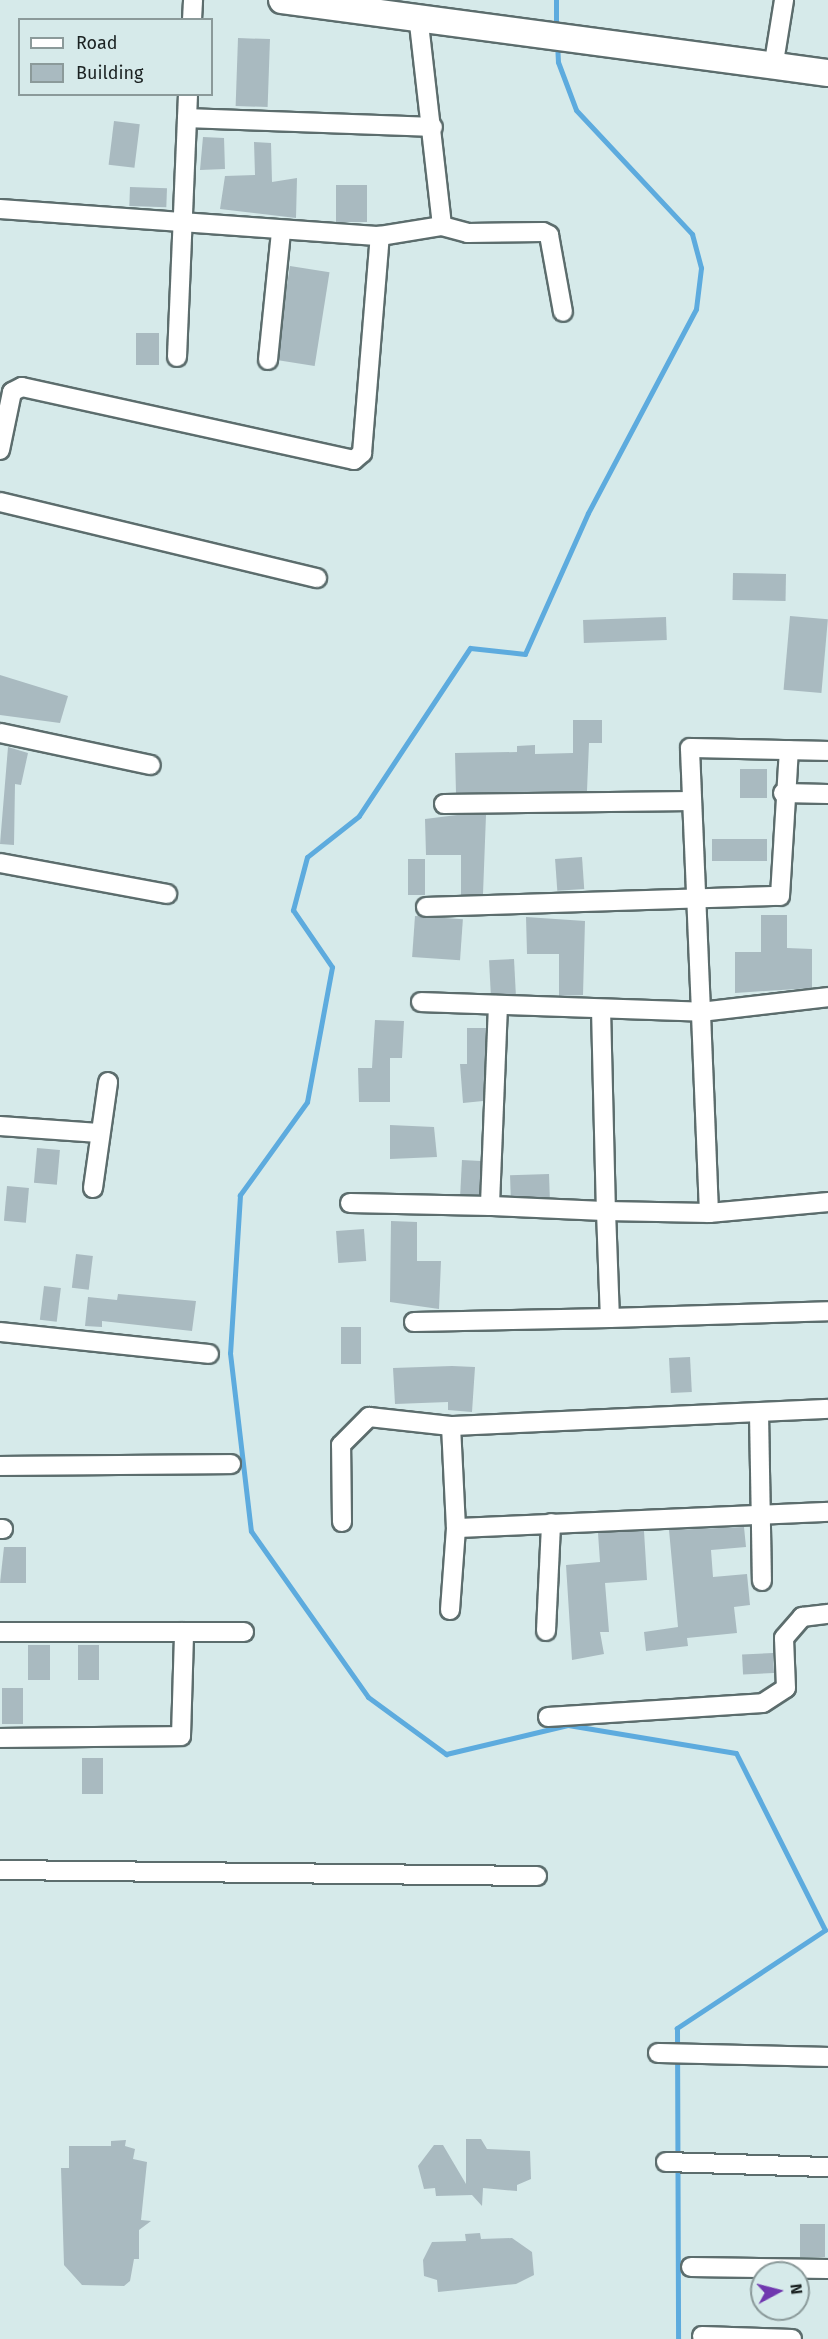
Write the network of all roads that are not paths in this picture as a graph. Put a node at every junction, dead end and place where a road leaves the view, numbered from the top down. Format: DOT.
graph roads {
  1 [pos="193,0"];
  2 [pos="282,0"];
  3 [pos="784,0"];
  4 [pos="318,2"];
  5 [pos="418,15"];
  6 [pos="192,18"];
  7 [pos="774,62"];
  8 [pos="828,73"];
  9 [pos="188,96"];
  10 [pos="187,118"];
  11 [pos="433,127"];
  12 [pos="0,209"];
  13 [pos="182,219"];
  14 [pos="442,226"];
  15 [pos="281,231"];
  16 [pos="380,236"];
  17 [pos="563,312"];
  18 [pos="177,357"];
  19 [pos="268,360"];
  20 [pos="0,450"];
  21 [pos="0,502"];
  22 [pos="317,578"];
  23 [pos="0,733"];
  24 [pos="789,750"];
  25 [pos="828,751"];
  26 [pos="152,765"];
  27 [pos="783,793"];
  28 [pos="828,794"];
  29 [pos="692,801"];
  30 [pos="444,804"];
  31 [pos="0,863"];
  32 [pos="167,894"];
  33 [pos="698,900"];
  34 [pos="426,907"];
  35 [pos="828,997"];
  36 [pos="422,1002"];
  37 [pos="498,1005"];
  38 [pos="601,1009"];
  39 [pos="701,1012"];
  40 [pos="108,1082"];
  41 [pos="0,1126"];
  42 [pos="99,1133"];
  43 [pos="93,1188"];
  44 [pos="828,1202"];
  45 [pos="350,1203"];
  46 [pos="490,1206"];
  47 [pos="606,1210"];
  48 [pos="709,1213"];
  49 [pos="828,1311"];
  50 [pos="610,1318"];
  51 [pos="414,1322"];
  52 [pos="0,1332"];
  53 [pos="209,1354"];
  54 [pos="828,1409"];
  55 [pos="759,1413"];
  56 [pos="451,1426"];
  57 [pos="231,1464"];
  58 [pos="0,1466"];
  59 [pos="828,1512"];
  60 [pos="760,1516"];
  61 [pos="342,1522"];
  62 [pos="551,1523"];
  63 [pos="456,1528"];
  64 [pos="762,1581"];
  65 [pos="450,1610"];
  66 [pos="828,1614"];
  67 [pos="546,1631"];
  68 [pos="0,1632"];
  69 [pos="184,1632"];
  70 [pos="244,1632"];
  71 [pos="548,1717"];
  72 [pos="0,1738"];
  73 [pos="0,1870"];
  74 [pos="537,1876"];
  75 [pos="658,2053"];
  76 [pos="828,2057"];
  77 [pos="666,2162"];
  78 [pos="828,2167"];
  79 [pos="691,2267"];
  80 [pos="828,2269"];
  81 [pos="702,2336"];
  82 [pos="792,2339"];
  1 -- 6 [label="street"];
  2 -- 4 [label="street"];
  3 -- 7 [label="street"];
  4 -- 5 [label="street"];
  5 -- 7 [label="street"];
  5 -- 11 [label="street"];
  7 -- 8 [label="street"];
  9 -- 10 [label="street"];
  10 -- 11 [label="street"];
  10 -- 13 [label="street"];
  11 -- 14 [label="street"];
  12 -- 13 [label="street"];
  13 -- 15 [label="street"];
  13 -- 18 [label="street"];
  14 -- 16 [label="street"];
  14 -- 17 [label="street"];
  15 -- 16 [label="street"];
  15 -- 19 [label="street"];
  16 -- 20 [label="street"];
  21 -- 22 [label="street"];
  23 -- 26 [label="street"];
  24 -- 25 [label="street"];
  24 -- 27 [label="street"];
  24 -- 29 [label="street"];
  27 -- 28 [label="street"];
  27 -- 33 [label="street"];
  29 -- 30 [label="street"];
  29 -- 33 [label="street"];
  31 -- 32 [label="street"];
  33 -- 34 [label="street"];
  33 -- 39 [label="street"];
  35 -- 39 [label="street"];
  36 -- 37 [label="street"];
  37 -- 38 [label="street"];
  37 -- 46 [label="street"];
  38 -- 39 [label="street"];
  38 -- 47 [label="street"];
  39 -- 48 [label="street"];
  40 -- 42 [label="street"];
  41 -- 42 [label="street"];
  42 -- 43 [label="street"];
  44 -- 48 [label="street"];
  45 -- 46 [label="street"];
  46 -- 47 [label="street"];
  47 -- 48 [label="street"];
  47 -- 50 [label="street"];
  49 -- 50 [label="street"];
  50 -- 51 [label="street"];
  52 -- 53 [label="street"];
  54 -- 55 [label="street"];
  55 -- 56 [label="street"];
  55 -- 60 [label="street"];
  56 -- 61 [label="street"];
  56 -- 63 [label="street"];
  57 -- 58 [label="street"];
  59 -- 60 [label="street"];
  60 -- 62 [label="street"];
  60 -- 64 [label="street"];
  62 -- 63 [label="street"];
  62 -- 67 [label="street"];
  63 -- 65 [label="street"];
  66 -- 71 [label="street"];
  68 -- 69 [label="street"];
  69 -- 70 [label="street"];
  69 -- 72 [label="street"];
  73 -- 74 [label="street"];
  75 -- 76 [label="street"];
  77 -- 78 [label="street"];
  79 -- 80 [label="street"];
  81 -- 82 [label="street"];
}
